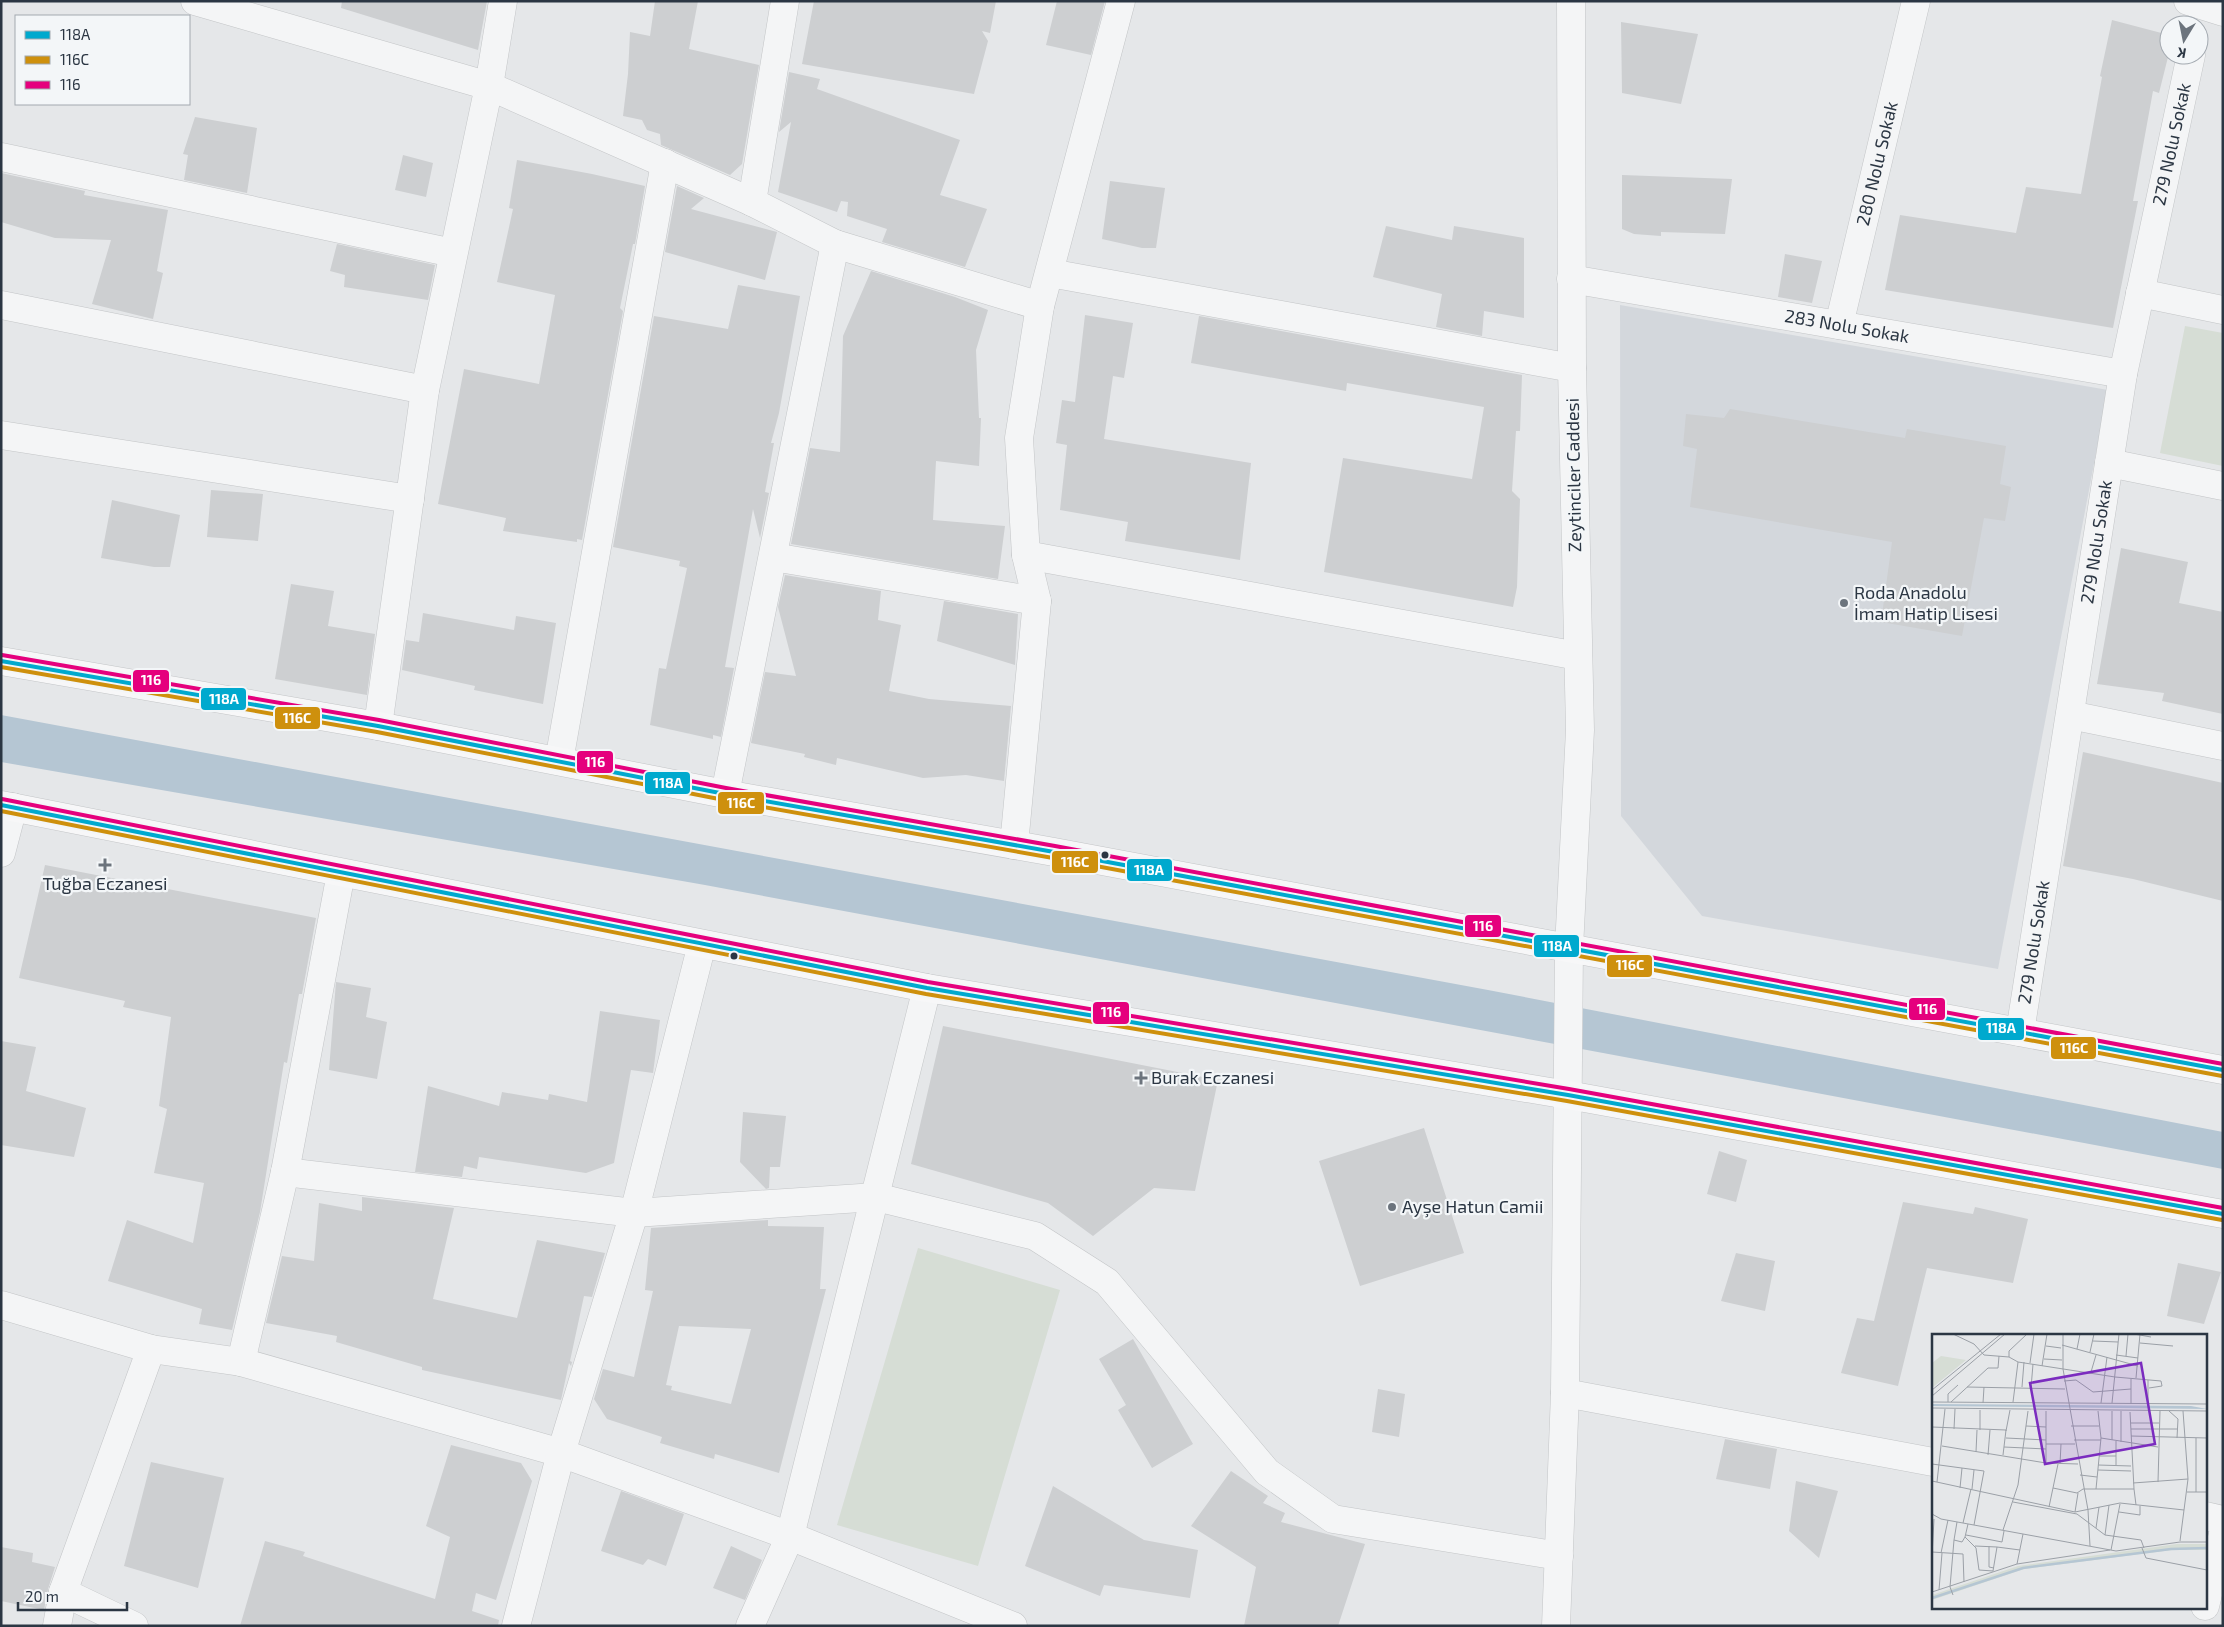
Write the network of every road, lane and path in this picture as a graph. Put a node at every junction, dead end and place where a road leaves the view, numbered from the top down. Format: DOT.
graph roads {
  1 [pos="195,1"];
  2 [pos="503,1"];
  3 [pos="784,1"];
  4 [pos="1121,1"];
  5 [pos="1570,1"];
  6 [pos="1916,1"];
  7 [pos="2189,65"];
  8 [pos="489,86"];
  9 [pos="1,157"];
  10 [pos="665,163"];
  11 [pos="752,202"];
  12 [pos="835,244"];
  13 [pos="453,253"];
  14 [pos="1050,273"];
  15 [pos="1572,279"];
  16 [pos="2140,293"];
  17 [pos="1,305"];
  18 [pos="1040,306"];
  19 [pos="2223,310"];
  20 [pos="1839,325"];
  21 [pos="1572,368"];
  22 [pos="2123,374"];
  23 [pos="425,390"];
  24 [pos="1,435"];
  25 [pos="2109,463"];
  26 [pos="2223,486"];
  27 [pos="410,499"];
  28 [pos="1026,555"];
  29 [pos="773,557"];
  30 [pos="1037,602"];
  31 [pos="1578,656"];
  32 [pos="1,661"];
  33 [pos="2070,716"];
  34 [pos="378,726"];
  35 [pos="2223,746"];
  36 [pos="559,761"];
  37 [pos="725,794"];
  38 [pos="7,806"];
  39 [pos="1014,845"];
  40 [pos="1,852"];
  41 [pos="341,873"];
  42 [pos="702,944"];
  43 [pos="1569,948"];
  44 [pos="927,988"];
  45 [pos="2020,1032"];
  46 [pos="2223,1070"];
  47 [pos="1568,1095"];
  48 [pos="285,1172"];
  49 [pos="876,1197"];
  50 [pos="634,1213"];
  51 [pos="2223,1214"];
  52 [pos="1,1305"];
  53 [pos="151,1349"];
  54 [pos="241,1362"];
  55 [pos="1565,1393"];
  56 [pos="561,1453"];
  57 [pos="1932,1462"];
  58 [pos="2206,1516"];
  59 [pos="2223,1520"];
  60 [pos="2223,1534"];
  61 [pos="790,1536"];
  62 [pos="1559,1556"];
  63 [pos="63,1592"];
  64 [pos="2206,1603"];
  65 [pos="2204,1610"];
  66 [pos="1006,1625"];
  67 [pos="57,1626"];
  68 [pos="134,1626"];
  69 [pos="516,1626"];
  70 [pos="750,1626"];
  71 [pos="1556,1626"];
  72 [pos="2200,1626"];
  1 -- 8 [label="street"];
  2 -- 8 [label="street"];
  3 -- 11 [label="street"];
  4 -- 14 [label="street"];
  5 -- 15 [label="street, Zeytinciler Caddesi"];
  6 -- 20 [label="street, 280 Nolu Sokak"];
  7 -- 16 [label="street, 279 Nolu Sokak"];
  8 -- 10 [label="street"];
  8 -- 13 [label="street"];
  9 -- 13 [label="street"];
  10 -- 11 [label="street"];
  10 -- 36 [label="street"];
  11 -- 12 [label="street"];
  12 -- 18 [label="street"];
  12 -- 29 [label="street"];
  13 -- 23 [label="street"];
  14 -- 18 [label="street"];
  14 -- 21 [label="street"];
  15 -- 20 [label="street, 283 Nolu Sokak"];
  15 -- 21 [label="street, Zeytinciler Caddesi"];
  16 -- 19 [label="street"];
  16 -- 22 [label="street, 279 Nolu Sokak"];
  17 -- 23 [label="street"];
  18 -- 28 [label="street"];
  20 -- 22 [label="street, 283 Nolu Sokak"];
  21 -- 31 [label="street, Zeytinciler Caddesi"];
  22 -- 25 [label="street, 279 Nolu Sokak"];
  23 -- 27 [label="street"];
  24 -- 27 [label="street"];
  25 -- 26 [label="street"];
  25 -- 33 [label="street, 279 Nolu Sokak"];
  27 -- 34 [label="street"];
  28 -- 30 [label="street"];
  28 -- 31 [label="street"];
  29 -- 30 [label="street"];
  29 -- 37 [label="street"];
  30 -- 39 [label="street"];
  31 -- 43 [label="street, Zeytinciler Caddesi"];
  32 -- 34 [label="main road"];
  33 -- 35 [label="street"];
  33 -- 45 [label="street, 279 Nolu Sokak"];
  34 -- 36 [label="main road"];
  36 -- 37 [label="main road"];
  37 -- 39 [label="main road"];
  38 -- 40 [label="street"];
  38 -- 41 [label="main road"];
  39 -- 43 [label="main road"];
  41 -- 42 [label="main road"];
  41 -- 48 [label="street"];
  42 -- 44 [label="main road"];
  42 -- 50 [label="street"];
  43 -- 45 [label="main road"];
  43 -- 47 [label="street, Zeytinciler Caddesi"];
  44 -- 47 [label="main road"];
  44 -- 49 [label="street"];
  45 -- 46 [label="main road"];
  47 -- 51 [label="main road"];
  47 -- 55 [label="street, Zeytinciler Caddesi"];
  48 -- 50 [label="street"];
  48 -- 54 [label="street"];
  49 -- 50 [label="street"];
  49 -- 61 [label="street"];
  49 -- 62 [label="street"];
  50 -- 56 [label="street"];
  52 -- 53 [label="street"];
  53 -- 54 [label="street"];
  53 -- 63 [label="street"];
  54 -- 56 [label="street"];
  55 -- 57 [label="street"];
  55 -- 62 [label="street, Zeytinciler Caddesi"];
  56 -- 61 [label="street"];
  56 -- 69 [label="street"];
  58 -- 59 [label="street"];
  60 -- 64 [label="street"];
  61 -- 66 [label="street"];
  61 -- 70 [label="street"];
  62 -- 71 [label="street, Zeytinciler Caddesi"];
  63 -- 67 [label="street"];
  63 -- 68 [label="street"];
  65 -- 72 [label="street"];
}
